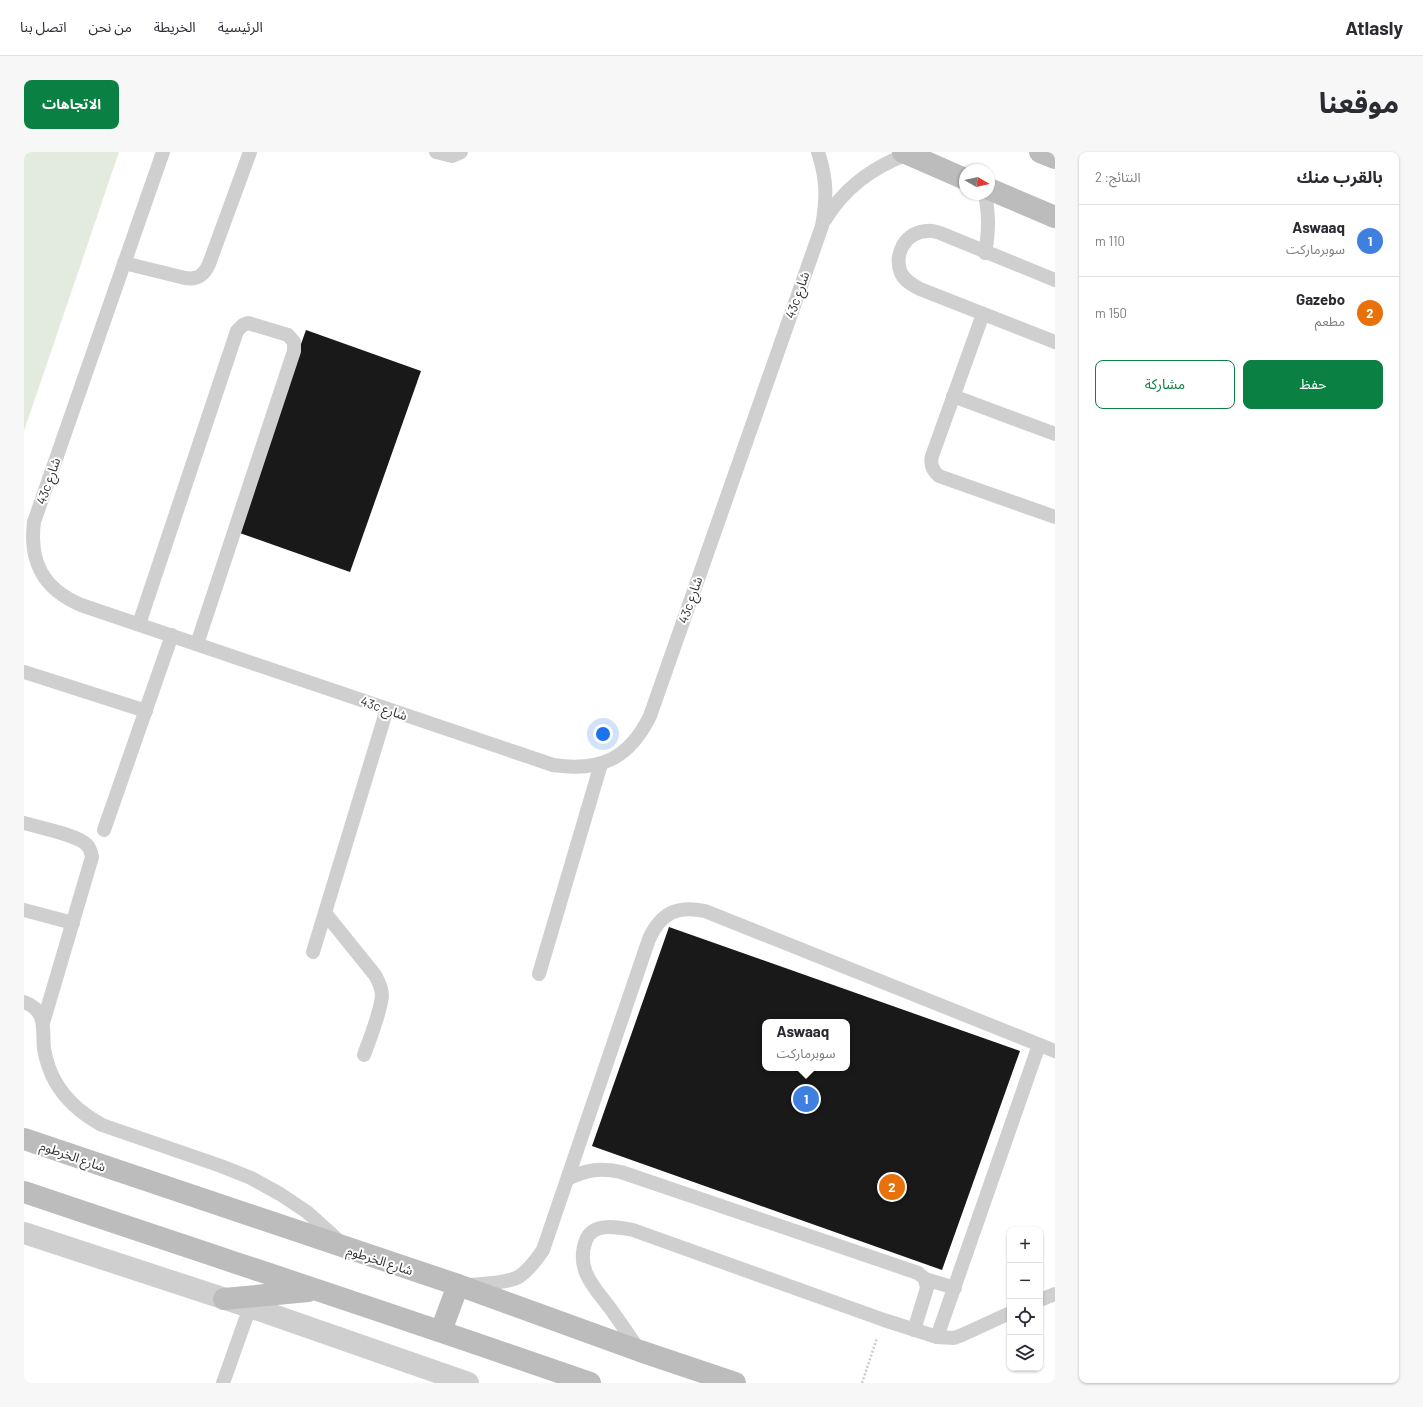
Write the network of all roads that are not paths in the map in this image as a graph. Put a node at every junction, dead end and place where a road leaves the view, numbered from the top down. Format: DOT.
graph roads {
  1 [pos="162,152"];
  2 [pos="250,152"];
  3 [pos="436,152"];
  4 [pos="461,152"];
  5 [pos="818,152"];
  6 [pos="1040,152"];
  7 [pos="906,153"];
  8 [pos="1055,158"];
  9 [pos="959,176"];
  10 [pos="995,192"];
  11 [pos="986,200"];
  12 [pos="1055,217"];
  13 [pos="822,226"];
  14 [pos="985,252"];
  15 [pos="124,263"];
  16 [pos="1055,280"];
  17 [pos="983,314"];
  18 [pos="1055,342"];
  19 [pos="953,396"];
  20 [pos="1055,434"];
  21 [pos="1055,516"];
  22 [pos="138,624"];
  23 [pos="172,636"];
  24 [pos="197,644"];
  25 [pos="24,672"];
  26 [pos="387,709"];
  27 [pos="146,712"];
  28 [pos="601,764"];
  29 [pos="24,822"];
  30 [pos="104,830"];
  31 [pos="24,910"];
  32 [pos="325,913"];
  33 [pos="73,923"];
  34 [pos="313,952"];
  35 [pos="539,974"];
  36 [pos="24,1002"];
  37 [pos="43,1023"];
  38 [pos="1039,1045"];
  39 [pos="1055,1051"];
  40 [pos="364,1055"];
  41 [pos="24,1139"];
  42 [pos="568,1178"];
  43 [pos="24,1192"];
  44 [pos="24,1233"];
  45 [pos="348,1249"];
  46 [pos="925,1279"];
  47 [pos="458,1285"];
  48 [pos="955,1288"];
  49 [pos="316,1291"];
  50 [pos="1055,1294"];
  51 [pos="224,1299"];
  52 [pos="1042,1299"];
  53 [pos="250,1307"];
  54 [pos="1007,1314"];
  55 [pos="914,1330"];
  56 [pos="441,1331"];
  57 [pos="937,1337"];
  58 [pos="640,1351"];
  59 [pos="223,1383"];
  60 [pos="468,1383"];
  61 [pos="590,1383"];
  62 [pos="735,1383"];
  1 -- 15 [label="lane, 43c شارع"];
  2 -- 15 [label="lane"];
  3 -- 4 [label="lane"];
  5 -- 13 [label="lane, 43c شارع"];
  6 -- 8 [label="main road"];
  7 -- 9 [label="main road"];
  7 -- 13 [label="lane, 43c شارع"];
  10 -- 12 [label="main road"];
  11 -- 14 [label="lane"];
  13 -- 28 [label="lane, 43c شارع"];
  14 -- 16 [label="lane"];
  14 -- 17 [label="lane"];
  15 -- 22 [label="lane, 43c شارع"];
  17 -- 18 [label="lane"];
  17 -- 19 [label="lane"];
  19 -- 20 [label="lane"];
  19 -- 21 [label="lane"];
  22 -- 23 [label="lane, 43c شارع"];
  22 -- 24 [label="lane"];
  23 -- 24 [label="lane, 43c شارع"];
  23 -- 27 [label="lane"];
  24 -- 26 [label="lane, 43c شارع"];
  25 -- 27 [label="lane"];
  26 -- 28 [label="lane, 43c شارع"];
  26 -- 32 [label="lane"];
  27 -- 30 [label="lane"];
  28 -- 35 [label="lane"];
  29 -- 33 [label="lane"];
  31 -- 33 [label="lane"];
  32 -- 34 [label="lane"];
  32 -- 40 [label="lane"];
  33 -- 37 [label="lane"];
  36 -- 37 [label="lane"];
  37 -- 45 [label="lane"];
  38 -- 39 [label="lane"];
  38 -- 42 [label="lane"];
  38 -- 48 [label="lane"];
  41 -- 45 [label="main road, شارع الخرطوم"];
  42 -- 46 [label="lane"];
  42 -- 47 [label="lane"];
  43 -- 49 [label="main road"];
  44 -- 51 [label="street"];
  45 -- 47 [label="main road, شارع الخرطوم"];
  46 -- 48 [label="lane"];
  46 -- 55 [label="lane"];
  47 -- 56 [label="main road"];
  47 -- 58 [label="main road, شارع الخرطوم"];
  48 -- 57 [label="lane"];
  49 -- 51 [label="main road"];
  49 -- 56 [label="main road"];
  50 -- 52 [label="lane"];
  51 -- 53 [label="street"];
  53 -- 59 [label="lane"];
  53 -- 60 [label="street"];
  54 -- 57 [label="lane"];
  55 -- 57 [label="lane"];
  55 -- 58 [label="lane"];
  56 -- 61 [label="main road"];
  58 -- 62 [label="main road, شارع الخرطوم"];
}
